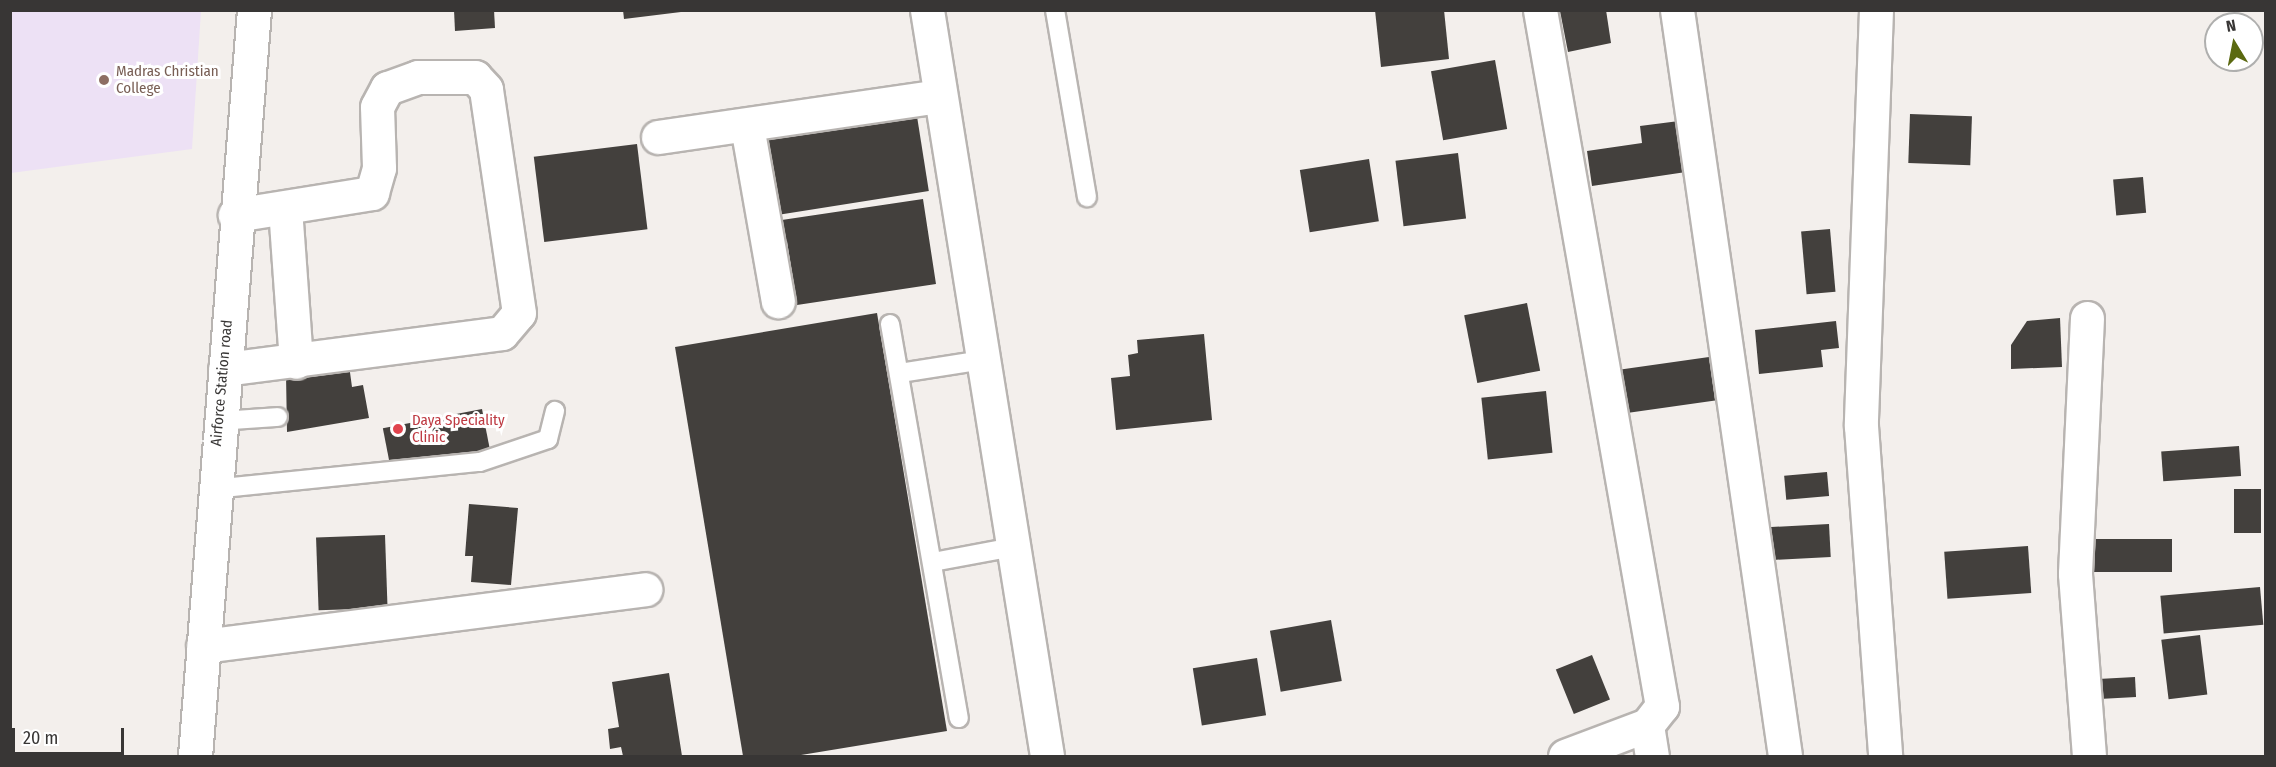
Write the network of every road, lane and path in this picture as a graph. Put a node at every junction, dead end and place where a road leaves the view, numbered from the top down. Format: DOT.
graph roads {
  1 [pos="254,10"];
  2 [pos="927,10"];
  3 [pos="1055,10"];
  4 [pos="1540,10"];
  5 [pos="1677,10"];
  6 [pos="1876,10"];
  7 [pos="940,96"];
  8 [pos="747,126"];
  9 [pos="658,137"];
  10 [pos="1087,197"];
  11 [pos="285,208"];
  12 [pos="235,215"];
  13 [pos="778,301"];
  14 [pos="2087,318"];
  15 [pos="891,324"];
  16 [pos="983,360"];
  17 [pos="296,362"];
  18 [pos="225,369"];
  19 [pos="900,372"];
  20 [pos="555,411"];
  21 [pos="278,417"];
  22 [pos="219,421"];
  23 [pos="213,489"];
  24 [pos="1013,548"];
  25 [pos="933,562"];
  26 [pos="645,589"];
  27 [pos="203,646"];
  28 [pos="959,718"];
  29 [pos="1649,741"];
  30 [pos="195,756"];
  31 [pos="1047,756"];
  32 [pos="1564,756"];
  33 [pos="1785,756"];
  34 [pos="1885,756"];
  35 [pos="2089,756"];
  1 -- 12 [label="street, Airforce Station road"];
  2 -- 7 [label="street"];
  3 -- 10 [label="lane"];
  4 -- 29 [label="street"];
  5 -- 33 [label="street"];
  6 -- 34 [label="street"];
  7 -- 8 [label="street"];
  7 -- 16 [label="street"];
  8 -- 9 [label="street"];
  8 -- 13 [label="street"];
  11 -- 12 [label="street"];
  11 -- 17 [label="street"];
  11 -- 17 [label="street"];
  12 -- 18 [label="street, Airforce Station road"];
  14 -- 35 [label="street"];
  15 -- 19 [label="lane"];
  16 -- 19 [label="lane"];
  16 -- 24 [label="street"];
  17 -- 18 [label="street"];
  18 -- 22 [label="street, Airforce Station road"];
  19 -- 25 [label="lane"];
  20 -- 23 [label="lane"];
  21 -- 22 [label="lane"];
  22 -- 23 [label="street, Airforce Station road"];
  23 -- 27 [label="street, Airforce Station road"];
  24 -- 25 [label="lane"];
  24 -- 31 [label="street"];
  25 -- 28 [label="lane"];
  26 -- 27 [label="street"];
  27 -- 30 [label="street, Airforce Station road"];
  29 -- 32 [label="street"];
}
